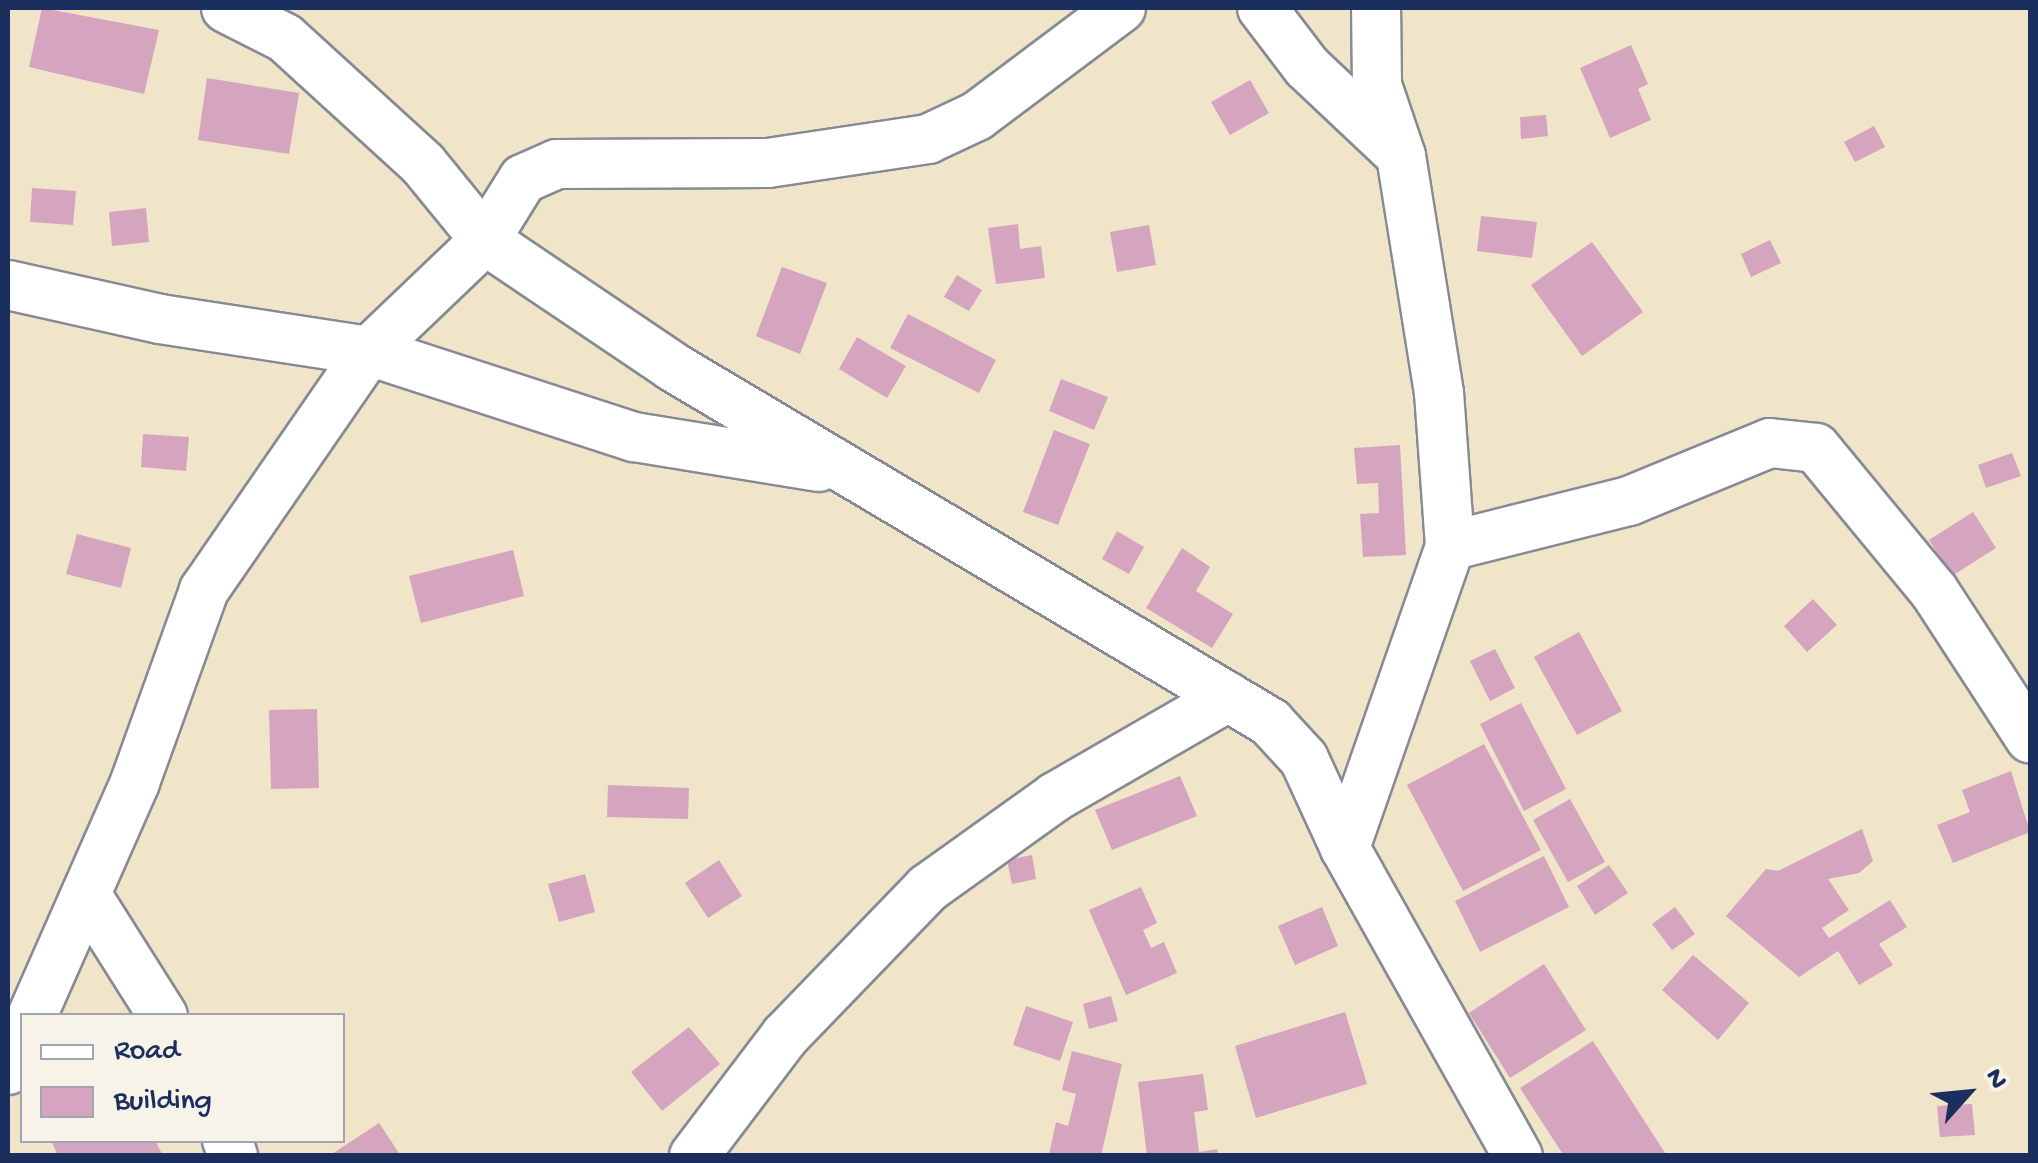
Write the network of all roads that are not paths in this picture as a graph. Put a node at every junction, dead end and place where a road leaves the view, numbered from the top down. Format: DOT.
graph roads {
  1 [pos="226,8"];
  2 [pos="1121,8"];
  3 [pos="1262,8"];
  4 [pos="1376,8"];
  5 [pos="1401,156"];
  6 [pos="484,240"];
  7 [pos="8,285"];
  8 [pos="369,351"];
  9 [pos="842,471"];
  10 [pos="1450,546"];
  11 [pos="1228,697"];
  12 [pos="2030,738"];
  13 [pos="1346,848"];
  14 [pos="86,894"];
  15 [pos="33,1013"];
  16 [pos="161,1013"];
  17 [pos="20,1042"];
  18 [pos="8,1070"];
  19 [pos="694,1156"];
  20 [pos="1518,1156"];
  1 -- 6 [label="street"];
  2 -- 6 [label="street"];
  3 -- 5 [label="street"];
  4 -- 5 [label="street"];
  5 -- 10 [label="street"];
  6 -- 8 [label="street"];
  6 -- 9 [label="street"];
  7 -- 8 [label="street"];
  8 -- 9 [label="street"];
  8 -- 14 [label="street"];
  9 -- 11 [label="street"];
  10 -- 12 [label="street"];
  10 -- 13 [label="street"];
  11 -- 13 [label="street"];
  11 -- 19 [label="street"];
  13 -- 20 [label="street"];
  14 -- 15 [label="street"];
  14 -- 16 [label="street"];
  17 -- 18 [label="street"];
}
